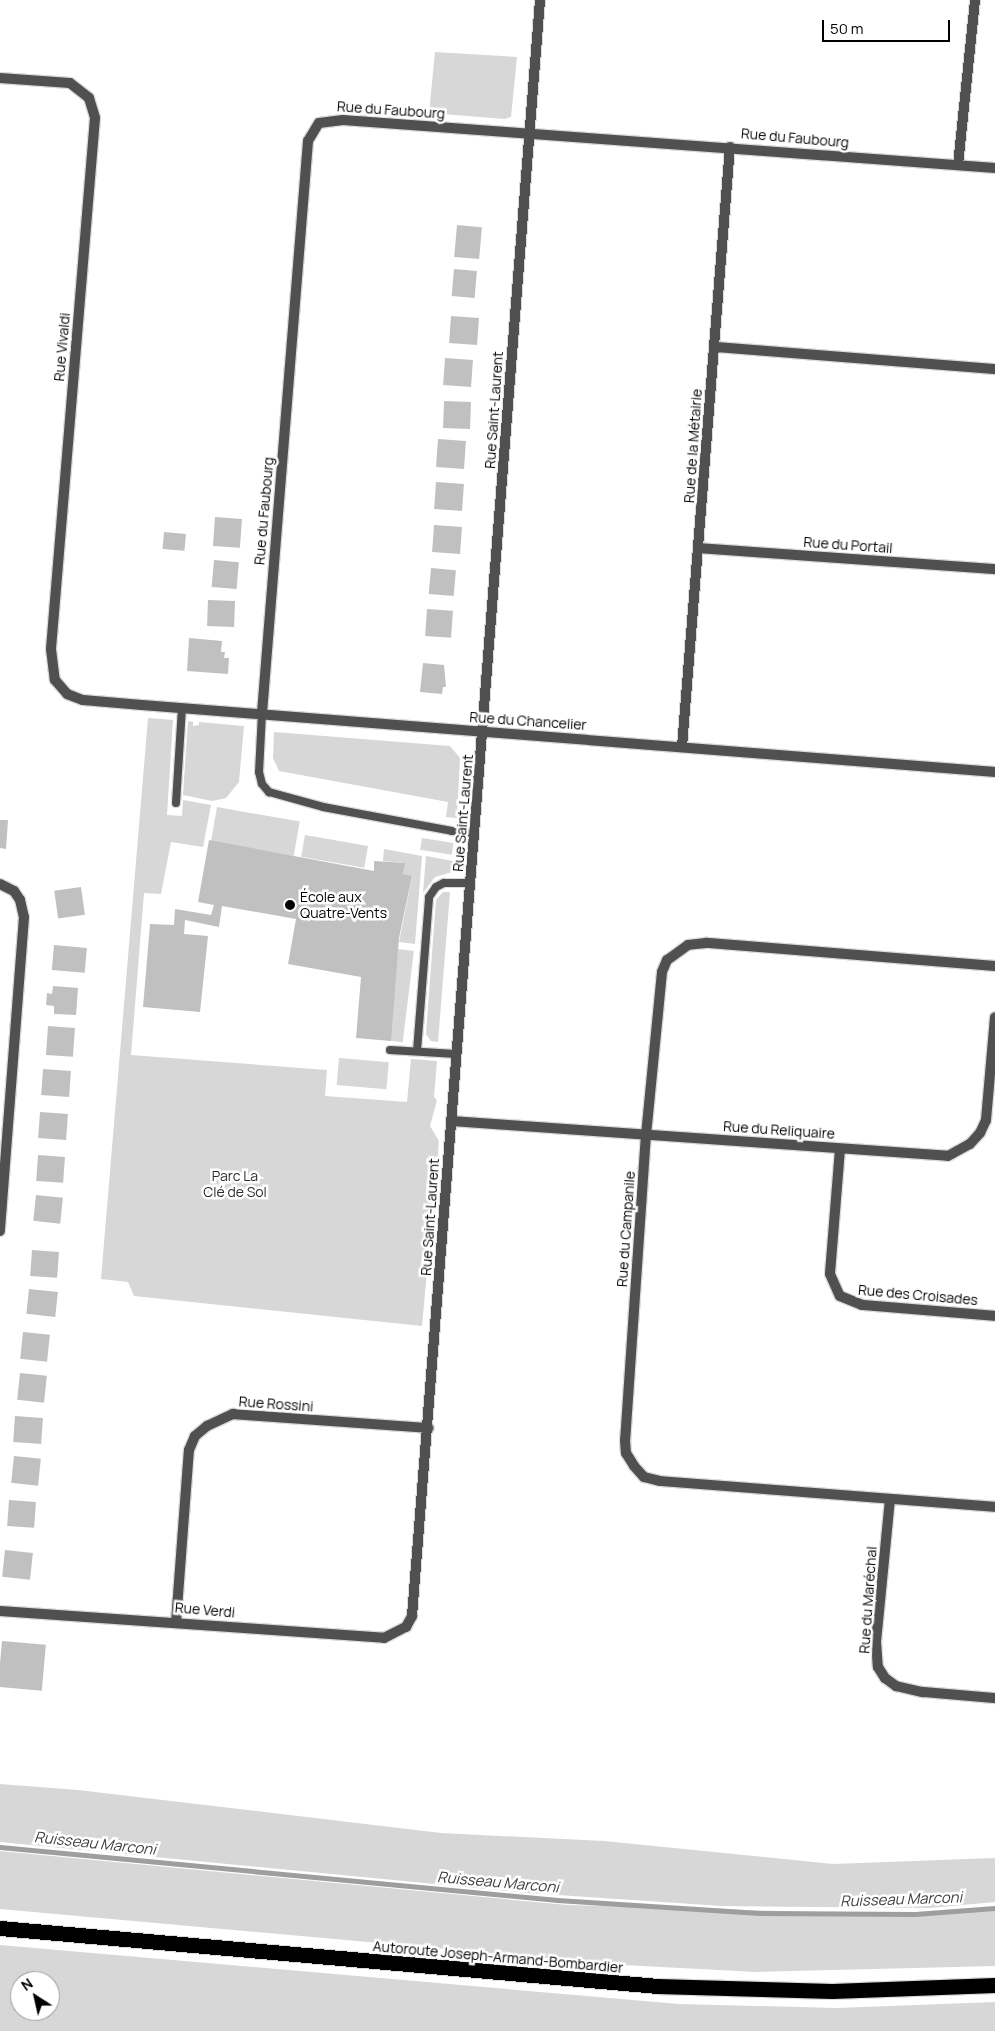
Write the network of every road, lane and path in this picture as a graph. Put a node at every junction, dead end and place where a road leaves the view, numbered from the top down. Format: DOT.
graph roads {
  1 [pos="540,0"];
  2 [pos="975,0"];
  3 [pos="0,78"];
  4 [pos="529,133"];
  5 [pos="730,147"];
  6 [pos="958,165"];
  7 [pos="995,168"];
  8 [pos="715,347"];
  9 [pos="995,369"];
  10 [pos="699,548"];
  11 [pos="995,569"];
  12 [pos="62,690"];
  13 [pos="182,708"];
  14 [pos="262,713"];
  15 [pos="483,732"];
  16 [pos="682,747"];
  17 [pos="995,772"];
  18 [pos="176,803"];
  19 [pos="475,832"];
  20 [pos="471,883"];
  21 [pos="0,884"];
  22 [pos="995,966"];
  23 [pos="995,1017"];
  24 [pos="390,1050"];
  25 [pos="417,1051"];
  26 [pos="456,1054"];
  27 [pos="451,1121"];
  28 [pos="646,1134"];
  29 [pos="840,1148"];
  30 [pos="0,1231"];
  31 [pos="995,1316"];
  32 [pos="428,1428"];
  33 [pos="890,1499"];
  34 [pos="995,1507"];
  35 [pos="0,1611"];
  36 [pos="176,1622"];
  37 [pos="406,1627"];
  38 [pos="995,1698"];
  39 [pos="0,1928"];
  40 [pos="995,1985"];
  1 -- 4 [label="street, Rue Saint-Laurent"];
  2 -- 6 [label="street"];
  3 -- 12 [label="street, Rue Vivaldi"];
  4 -- 5 [label="street, Rue du Faubourg"];
  4 -- 14 [label="street, Rue du Faubourg"];
  4 -- 15 [label="street, Rue Saint-Laurent"];
  5 -- 6 [label="street, Rue du Faubourg"];
  5 -- 8 [label="street, Rue de la Métairie"];
  6 -- 7 [label="street, Rue du Faubourg"];
  8 -- 9 [label="street"];
  8 -- 10 [label="street, Rue de la Métairie"];
  10 -- 11 [label="street, Rue du Portail"];
  10 -- 16 [label="street, Rue de la Métairie"];
  12 -- 13 [label="street, Rue du Chancelier"];
  13 -- 14 [label="street, Rue du Chancelier"];
  13 -- 18 [label="lane"];
  14 -- 15 [label="street, Rue du Chancelier"];
  14 -- 19 [label="lane"];
  15 -- 16 [label="street, Rue du Chancelier"];
  15 -- 19 [label="street, Rue Saint-Laurent"];
  16 -- 17 [label="street, Rue du Chancelier"];
  19 -- 20 [label="street, Rue Saint-Laurent"];
  20 -- 25 [label="lane"];
  20 -- 26 [label="street, Rue Saint-Laurent"];
  21 -- 30 [label="street"];
  22 -- 28 [label="street, Rue du Campanile"];
  23 -- 29 [label="street, Rue du Reliquaire"];
  24 -- 25 [label="lane"];
  25 -- 26 [label="lane"];
  26 -- 27 [label="street, Rue Saint-Laurent"];
  27 -- 28 [label="street, Rue du Reliquaire"];
  27 -- 32 [label="street, Rue Saint-Laurent"];
  28 -- 29 [label="street, Rue du Reliquaire"];
  28 -- 33 [label="street, Rue du Campanile"];
  29 -- 31 [label="street, Rue des Croisades"];
  32 -- 36 [label="street, Rue Rossini"];
  32 -- 37 [label="street, Rue Saint-Laurent"];
  33 -- 34 [label="street, Rue du Campanile"];
  33 -- 38 [label="street, Rue du Maréchal"];
  35 -- 36 [label="street, Rue Verdi"];
  36 -- 37 [label="street, Rue Verdi"];
  39 -- 40 [label="highway, Autoroute Joseph-Armand-Bombardier"];
}
